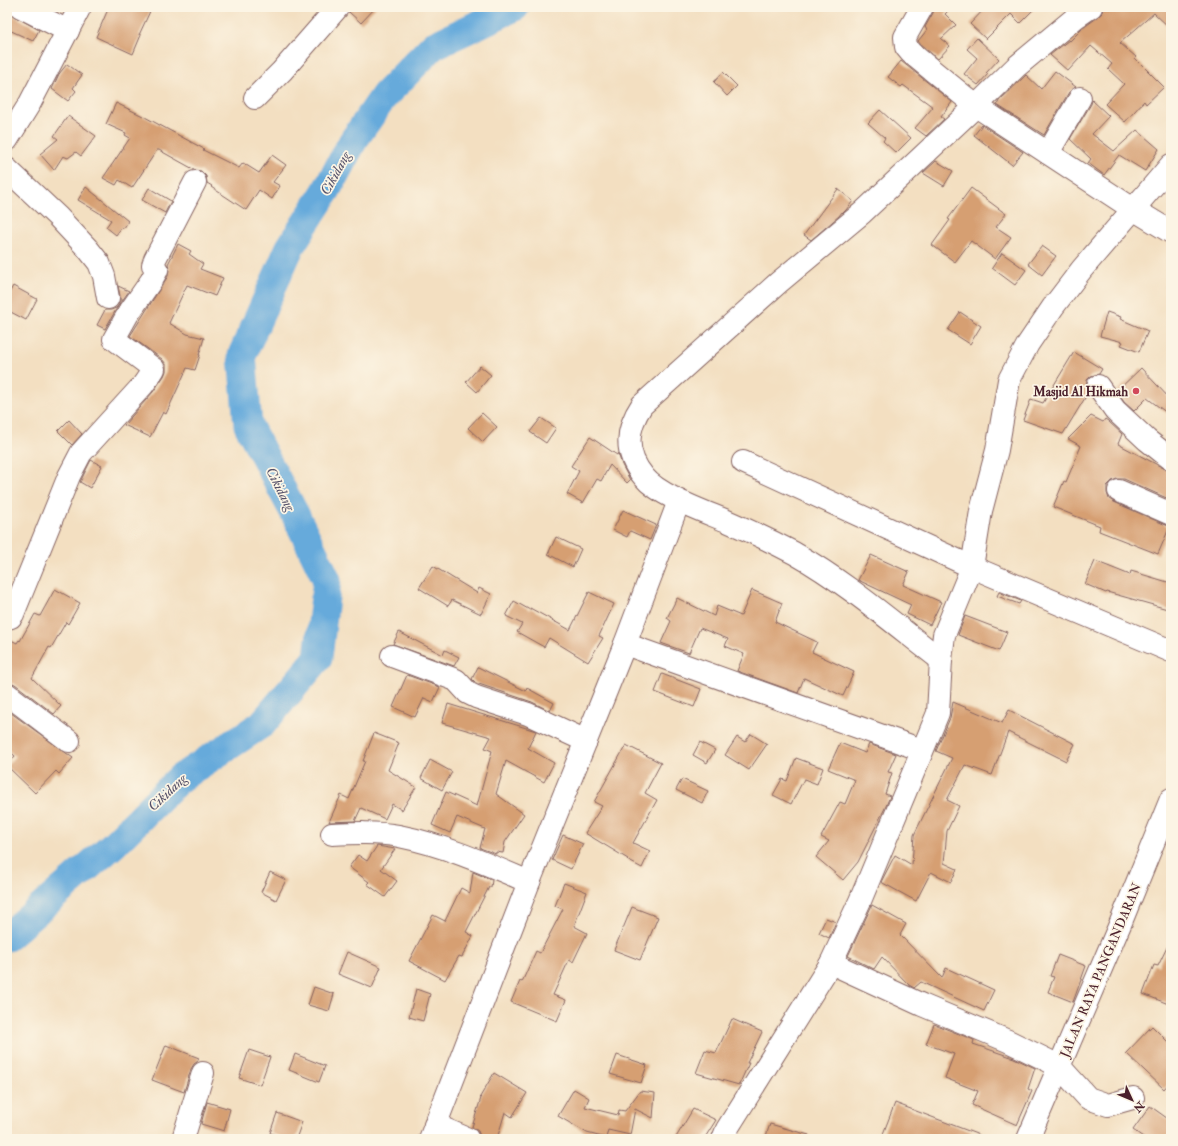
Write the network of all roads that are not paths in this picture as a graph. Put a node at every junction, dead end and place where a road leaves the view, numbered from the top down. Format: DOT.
graph roads {
  1 [pos="20,7"];
  2 [pos="80,7"];
  3 [pos="338,7"];
  4 [pos="922,7"];
  5 [pos="1091,7"];
  6 [pos="68,31"];
  7 [pos="255,98"];
  8 [pos="1080,98"];
  9 [pos="976,106"];
  10 [pos="7,140"];
  11 [pos="1048,153"];
  12 [pos="1171,165"];
  13 [pos="7,169"];
  14 [pos="195,182"];
  15 [pos="1133,209"];
  16 [pos="1171,232"];
  17 [pos="108,298"];
  18 [pos="1098,386"];
  19 [pos="1171,459"];
  20 [pos="743,462"];
  21 [pos="1119,491"];
  22 [pos="679,501"];
  23 [pos="1171,514"];
  24 [pos="972,567"];
  25 [pos="7,618"];
  26 [pos="625,644"];
  27 [pos="1171,651"];
  28 [pos="392,656"];
  29 [pos="941,660"];
  30 [pos="7,694"];
  31 [pos="69,741"];
  32 [pos="586,741"];
  33 [pos="922,750"];
  34 [pos="1171,799"];
  35 [pos="332,834"];
  36 [pos="529,882"];
  37 [pos="831,963"];
  38 [pos="1059,1066"];
  39 [pos="203,1073"];
  40 [pos="1133,1098"];
  41 [pos="433,1132"];
  42 [pos="182,1139"];
  43 [pos="468,1139"];
  44 [pos="723,1139"];
  45 [pos="1028,1139"];
  1 -- 6 [label="main road"];
  2 -- 6 [label="main road"];
  3 -- 7 [label="main road"];
  4 -- 9 [label="main road"];
  5 -- 9 [label="main road"];
  6 -- 10 [label="main road"];
  8 -- 11 [label="main road"];
  9 -- 11 [label="main road"];
  9 -- 22 [label="main road"];
  11 -- 15 [label="main road"];
  12 -- 15 [label="main road"];
  13 -- 17 [label="main road"];
  14 -- 25 [label="main road"];
  15 -- 16 [label="main road"];
  15 -- 24 [label="main road"];
  18 -- 19 [label="main road"];
  20 -- 24 [label="main road"];
  21 -- 23 [label="main road"];
  22 -- 26 [label="main road"];
  22 -- 29 [label="main road"];
  24 -- 27 [label="main road"];
  24 -- 29 [label="main road"];
  26 -- 32 [label="main road"];
  26 -- 33 [label="main road"];
  28 -- 32 [label="main road"];
  29 -- 33 [label="main road"];
  30 -- 31 [label="main road"];
  32 -- 36 [label="main road"];
  33 -- 37 [label="main road"];
  34 -- 38 [label="main road, JALAN RAYA PANGANDARAN"];
  35 -- 36 [label="main road"];
  36 -- 41 [label="main road"];
  37 -- 38 [label="main road"];
  37 -- 44 [label="main road"];
  38 -- 40 [label="main road"];
  38 -- 45 [label="main road, JALAN RAYA PANGANDARAN"];
  39 -- 42 [label="main road"];
  41 -- 43 [label="main road"];
}
